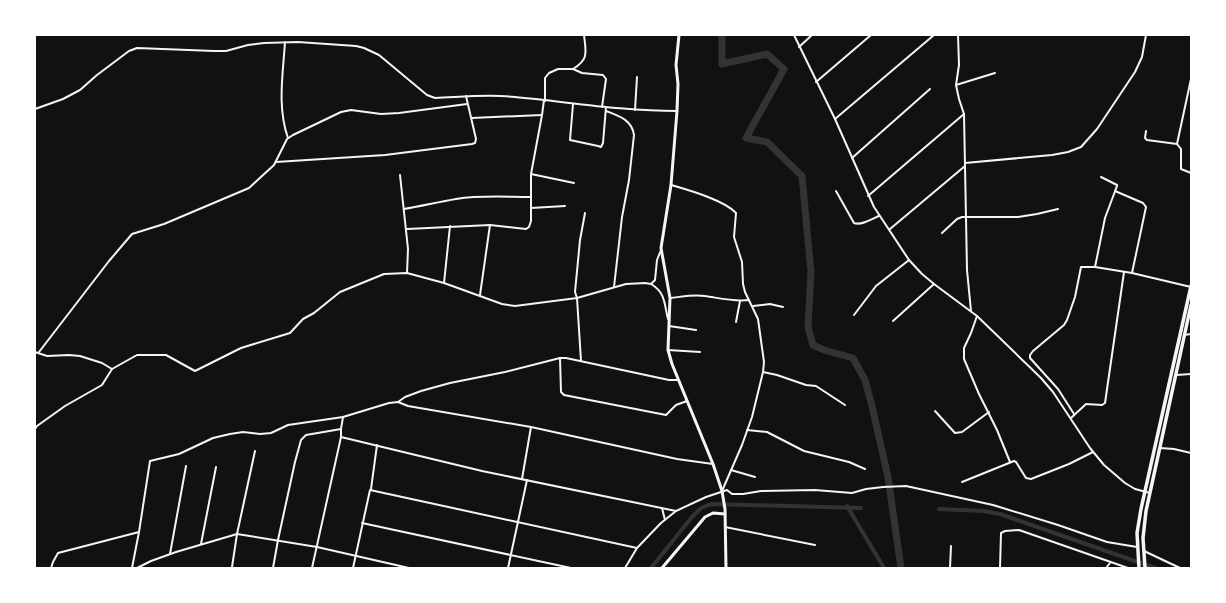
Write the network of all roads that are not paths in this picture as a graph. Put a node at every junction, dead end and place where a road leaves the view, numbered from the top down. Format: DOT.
graph roads {
  1 [pos="584,35"];
  2 [pos="679,35"];
  3 [pos="794,35"];
  4 [pos="812,35"];
  5 [pos="871,35"];
  6 [pos="934,35"];
  7 [pos="958,35"];
  8 [pos="1146,35"];
  9 [pos="285,42"];
  10 [pos="799,47"];
  11 [pos="573,69"];
  12 [pos="995,73"];
  13 [pos="637,77"];
  14 [pos="1191,79"];
  15 [pos="816,82"];
  16 [pos="956,85"];
  17 [pos="930,89"];
  18 [pos="466,96"];
  19 [pos="545,101"];
  20 [pos="467,104"];
  21 [pos="573,104"];
  22 [pos="602,107"];
  23 [pos="606,107"];
  24 [pos="35,109"];
  25 [pos="635,110"];
  26 [pos="606,111"];
  27 [pos="677,111"];
  28 [pos="964,114"];
  29 [pos="542,115"];
  30 [pos="471,118"];
  31 [pos="835,119"];
  32 [pos="1146,131"];
  33 [pos="288,138"];
  34 [pos="1177,144"];
  35 [pos="852,158"];
  36 [pos="276,162"];
  37 [pos="965,164"];
  38 [pos="1191,173"];
  39 [pos="531,174"];
  40 [pos="400,175"];
  41 [pos="1101,177"];
  42 [pos="574,183"];
  43 [pos="671,185"];
  44 [pos="836,191"];
  45 [pos="1115,191"];
  46 [pos="868,196"];
  47 [pos="531,197"];
  48 [pos="565,206"];
  49 [pos="531,208"];
  50 [pos="404,209"];
  51 [pos="1058,209"];
  52 [pos="585,213"];
  53 [pos="879,216"];
  54 [pos="966,216"];
  55 [pos="490,225"];
  56 [pos="450,226"];
  57 [pos="407,229"];
  58 [pos="890,229"];
  59 [pos="942,233"];
  60 [pos="662,248"];
  61 [pos="909,260"];
  62 [pos="1095,267"];
  63 [pos="1124,272"];
  64 [pos="406,273"];
  65 [pos="1132,273"];
  66 [pos="444,283"];
  67 [pos="651,284"];
  68 [pos="934,284"];
  69 [pos="614,286"];
  70 [pos="1191,287"];
  71 [pos="480,295"];
  72 [pos="577,298"];
  73 [pos="670,298"];
  74 [pos="749,300"];
  75 [pos="740,301"];
  76 [pos="1191,305"];
  77 [pos="753,306"];
  78 [pos="783,307"];
  79 [pos="972,311"];
  80 [pos="854,315"];
  81 [pos="977,316"];
  82 [pos="668,321"];
  83 [pos="893,321"];
  84 [pos="736,322"];
  85 [pos="668,325"];
  86 [pos="696,330"];
  87 [pos="1191,334"];
  88 [pos="1184,335"];
  89 [pos="668,350"];
  90 [pos="35,352"];
  91 [pos="39,352"];
  92 [pos="700,352"];
  93 [pos="560,358"];
  94 [pos="581,361"];
  95 [pos="112,369"];
  96 [pos="763,372"];
  97 [pos="1191,374"];
  98 [pos="1175,375"];
  99 [pos="678,380"];
  100 [pos="687,401"];
  101 [pos="398,402"];
  102 [pos="845,405"];
  103 [pos="935,411"];
  104 [pos="989,412"];
  105 [pos="1074,414"];
  106 [pos="343,417"];
  107 [pos="1071,418"];
  108 [pos="531,427"];
  109 [pos="341,428"];
  110 [pos="35,429"];
  111 [pos="747,430"];
  112 [pos="341,437"];
  113 [pos="377,445"];
  114 [pos="1159,448"];
  115 [pos="255,451"];
  116 [pos="1093,452"];
  117 [pos="1191,453"];
  118 [pos="1010,462"];
  119 [pos="713,464"];
  120 [pos="186,466"];
  121 [pos="216,467"];
  122 [pos="865,469"];
  123 [pos="731,470"];
  124 [pos="755,477"];
  125 [pos="522,479"];
  126 [pos="527,480"];
  127 [pos="962,482"];
  128 [pos="370,490"];
  129 [pos="722,491"];
  130 [pos="1145,492"];
  131 [pos="1150,493"];
  132 [pos="662,508"];
  133 [pos="676,511"];
  134 [pos="725,514"];
  135 [pos="665,520"];
  136 [pos="362,523"];
  137 [pos="518,523"];
  138 [pos="725,527"];
  139 [pos="140,532"];
  140 [pos="237,534"];
  141 [pos="278,540"];
  142 [pos="201,544"];
  143 [pos="815,546"];
  144 [pos="951,546"];
  145 [pos="317,547"];
  146 [pos="1137,547"];
  147 [pos="637,548"];
  148 [pos="1143,552"];
  149 [pos="170,554"];
  150 [pos="356,556"];
  151 [pos="511,556"];
  152 [pos="1110,563"];
  153 [pos="51,568"];
  154 [pos="132,568"];
  155 [pos="137,568"];
  156 [pos="232,568"];
  157 [pos="273,568"];
  158 [pos="312,568"];
  159 [pos="353,568"];
  160 [pos="409,568"];
  161 [pos="508,568"];
  162 [pos="571,568"];
  163 [pos="625,568"];
  164 [pos="662,568"];
  165 [pos="726,568"];
  166 [pos="950,568"];
  167 [pos="1000,568"];
  168 [pos="1106,568"];
  169 [pos="1128,568"];
  170 [pos="1139,568"];
  171 [pos="1145,568"];
  172 [pos="1179,568"];
  173 [pos="1188,568"];
  1 -- 11 [label="street"];
  2 -- 27 [label="main road"];
  3 -- 10 [label="street"];
  4 -- 10 [label="street"];
  5 -- 15 [label="street"];
  6 -- 31 [label="street"];
  7 -- 16 [label="street"];
  8 -- 37 [label="street"];
  9 -- 18 [label="street"];
  9 -- 24 [label="street"];
  9 -- 33 [label="street"];
  10 -- 15 [label="street"];
  11 -- 19 [label="street"];
  11 -- 22 [label="street"];
  12 -- 16 [label="street"];
  13 -- 25 [label="street"];
  14 -- 34 [label="street"];
  15 -- 31 [label="street"];
  16 -- 28 [label="street"];
  17 -- 35 [label="street"];
  18 -- 19 [label="street"];
  18 -- 20 [label="street"];
  19 -- 21 [label="street"];
  19 -- 29 [label="street"];
  20 -- 30 [label="street"];
  20 -- 33 [label="street"];
  21 -- 22 [label="street"];
  21 -- 26 [label="street"];
  22 -- 23 [label="street"];
  23 -- 25 [label="street"];
  23 -- 26 [label="street"];
  25 -- 27 [label="street"];
  26 -- 69 [label="street"];
  27 -- 43 [label="main road"];
  28 -- 37 [label="street"];
  28 -- 46 [label="street"];
  29 -- 30 [label="street"];
  29 -- 39 [label="street"];
  30 -- 36 [label="street"];
  31 -- 35 [label="street"];
  32 -- 34 [label="street"];
  33 -- 36 [label="street"];
  34 -- 38 [label="street"];
  35 -- 46 [label="street"];
  36 -- 91 [label="street"];
  37 -- 54 [label="street"];
  37 -- 58 [label="street"];
  39 -- 42 [label="street"];
  39 -- 47 [label="street"];
  40 -- 50 [label="street"];
  41 -- 45 [label="street"];
  43 -- 60 [label="main road"];
  43 -- 74 [label="street"];
  44 -- 53 [label="street"];
  45 -- 62 [label="street"];
  45 -- 65 [label="street"];
  46 -- 53 [label="street"];
  47 -- 49 [label="street"];
  47 -- 50 [label="street"];
  48 -- 49 [label="street"];
  49 -- 55 [label="street"];
  50 -- 57 [label="street"];
  51 -- 54 [label="street"];
  52 -- 72 [label="street"];
  53 -- 58 [label="street"];
  54 -- 59 [label="street"];
  54 -- 79 [label="street"];
  55 -- 56 [label="street"];
  55 -- 71 [label="street"];
  56 -- 57 [label="street"];
  56 -- 66 [label="street"];
  57 -- 64 [label="street"];
  58 -- 61 [label="street"];
  60 -- 67 [label="street"];
  60 -- 73 [label="main road"];
  61 -- 68 [label="street"];
  61 -- 80 [label="street"];
  62 -- 63 [label="street"];
  62 -- 105 [label="street"];
  63 -- 65 [label="street"];
  63 -- 105 [label="street"];
  64 -- 66 [label="street"];
  64 -- 95 [label="street"];
  65 -- 70 [label="street"];
  66 -- 71 [label="street"];
  67 -- 69 [label="street"];
  67 -- 82 [label="street"];
  68 -- 79 [label="street"];
  68 -- 83 [label="street"];
  69 -- 72 [label="street"];
  70 -- 130 [label="main road"];
  71 -- 72 [label="street"];
  72 -- 94 [label="street"];
  73 -- 75 [label="street"];
  73 -- 82 [label="main road"];
  74 -- 75 [label="street"];
  74 -- 77 [label="street"];
  75 -- 84 [label="street"];
  76 -- 88 [label="main road"];
  77 -- 78 [label="street"];
  77 -- 96 [label="street"];
  79 -- 81 [label="street"];
  81 -- 104 [label="street"];
  81 -- 107 [label="street"];
  82 -- 85 [label="main road"];
  85 -- 86 [label="street"];
  85 -- 89 [label="main road"];
  87 -- 88 [label="street"];
  88 -- 98 [label="main road"];
  89 -- 92 [label="street"];
  89 -- 99 [label="main road"];
  90 -- 91 [label="street"];
  91 -- 95 [label="street"];
  93 -- 94 [label="street"];
  93 -- 100 [label="street"];
  93 -- 101 [label="street"];
  94 -- 99 [label="street"];
  95 -- 110 [label="street"];
  96 -- 102 [label="street"];
  96 -- 111 [label="street"];
  97 -- 98 [label="street"];
  98 -- 114 [label="main road"];
  99 -- 100 [label="main road"];
  100 -- 119 [label="main road"];
  101 -- 106 [label="street"];
  101 -- 108 [label="street"];
  103 -- 104 [label="street"];
  104 -- 118 [label="street"];
  105 -- 107 [label="street"];
  106 -- 109 [label="street"];
  106 -- 139 [label="street"];
  107 -- 116 [label="street"];
  108 -- 119 [label="street"];
  108 -- 125 [label="street"];
  109 -- 112 [label="street"];
  109 -- 141 [label="street"];
  111 -- 122 [label="street"];
  111 -- 123 [label="street"];
  112 -- 113 [label="street"];
  112 -- 145 [label="street"];
  113 -- 125 [label="street"];
  113 -- 128 [label="street"];
  114 -- 117 [label="street"];
  114 -- 131 [label="main road"];
  115 -- 140 [label="street"];
  116 -- 118 [label="street"];
  116 -- 130 [label="street"];
  118 -- 127 [label="street"];
  119 -- 129 [label="main road"];
  120 -- 149 [label="street"];
  121 -- 142 [label="street"];
  123 -- 124 [label="street"];
  123 -- 129 [label="street"];
  125 -- 126 [label="street"];
  126 -- 132 [label="street"];
  126 -- 137 [label="street"];
  128 -- 136 [label="street"];
  128 -- 137 [label="street"];
  129 -- 133 [label="street"];
  129 -- 134 [label="main road"];
  129 -- 146 [label="street"];
  130 -- 131 [label="street"];
  130 -- 146 [label="main road"];
  131 -- 148 [label="main road"];
  132 -- 133 [label="street"];
  132 -- 135 [label="street"];
  133 -- 135 [label="street"];
  134 -- 138 [label="main road"];
  134 -- 164 [label="main road"];
  135 -- 147 [label="street"];
  136 -- 150 [label="street"];
  136 -- 151 [label="street"];
  137 -- 147 [label="street"];
  137 -- 151 [label="street"];
  138 -- 143 [label="street"];
  138 -- 165 [label="main road"];
  139 -- 153 [label="street"];
  139 -- 154 [label="street"];
  140 -- 141 [label="street"];
  140 -- 142 [label="street"];
  140 -- 156 [label="street"];
  141 -- 145 [label="street"];
  141 -- 157 [label="street"];
  142 -- 149 [label="street"];
  144 -- 166 [label="street"];
  145 -- 150 [label="street"];
  145 -- 158 [label="street"];
  146 -- 170 [label="main road"];
  147 -- 163 [label="street"];
  148 -- 171 [label="main road"];
  148 -- 172 [label="street"];
  149 -- 155 [label="street"];
  150 -- 159 [label="street"];
  150 -- 160 [label="street"];
  151 -- 161 [label="street"];
  151 -- 162 [label="street"];
  152 -- 167 [label="street"];
  152 -- 168 [label="street"];
  152 -- 169 [label="street"];
  172 -- 173 [label="street"];
}
